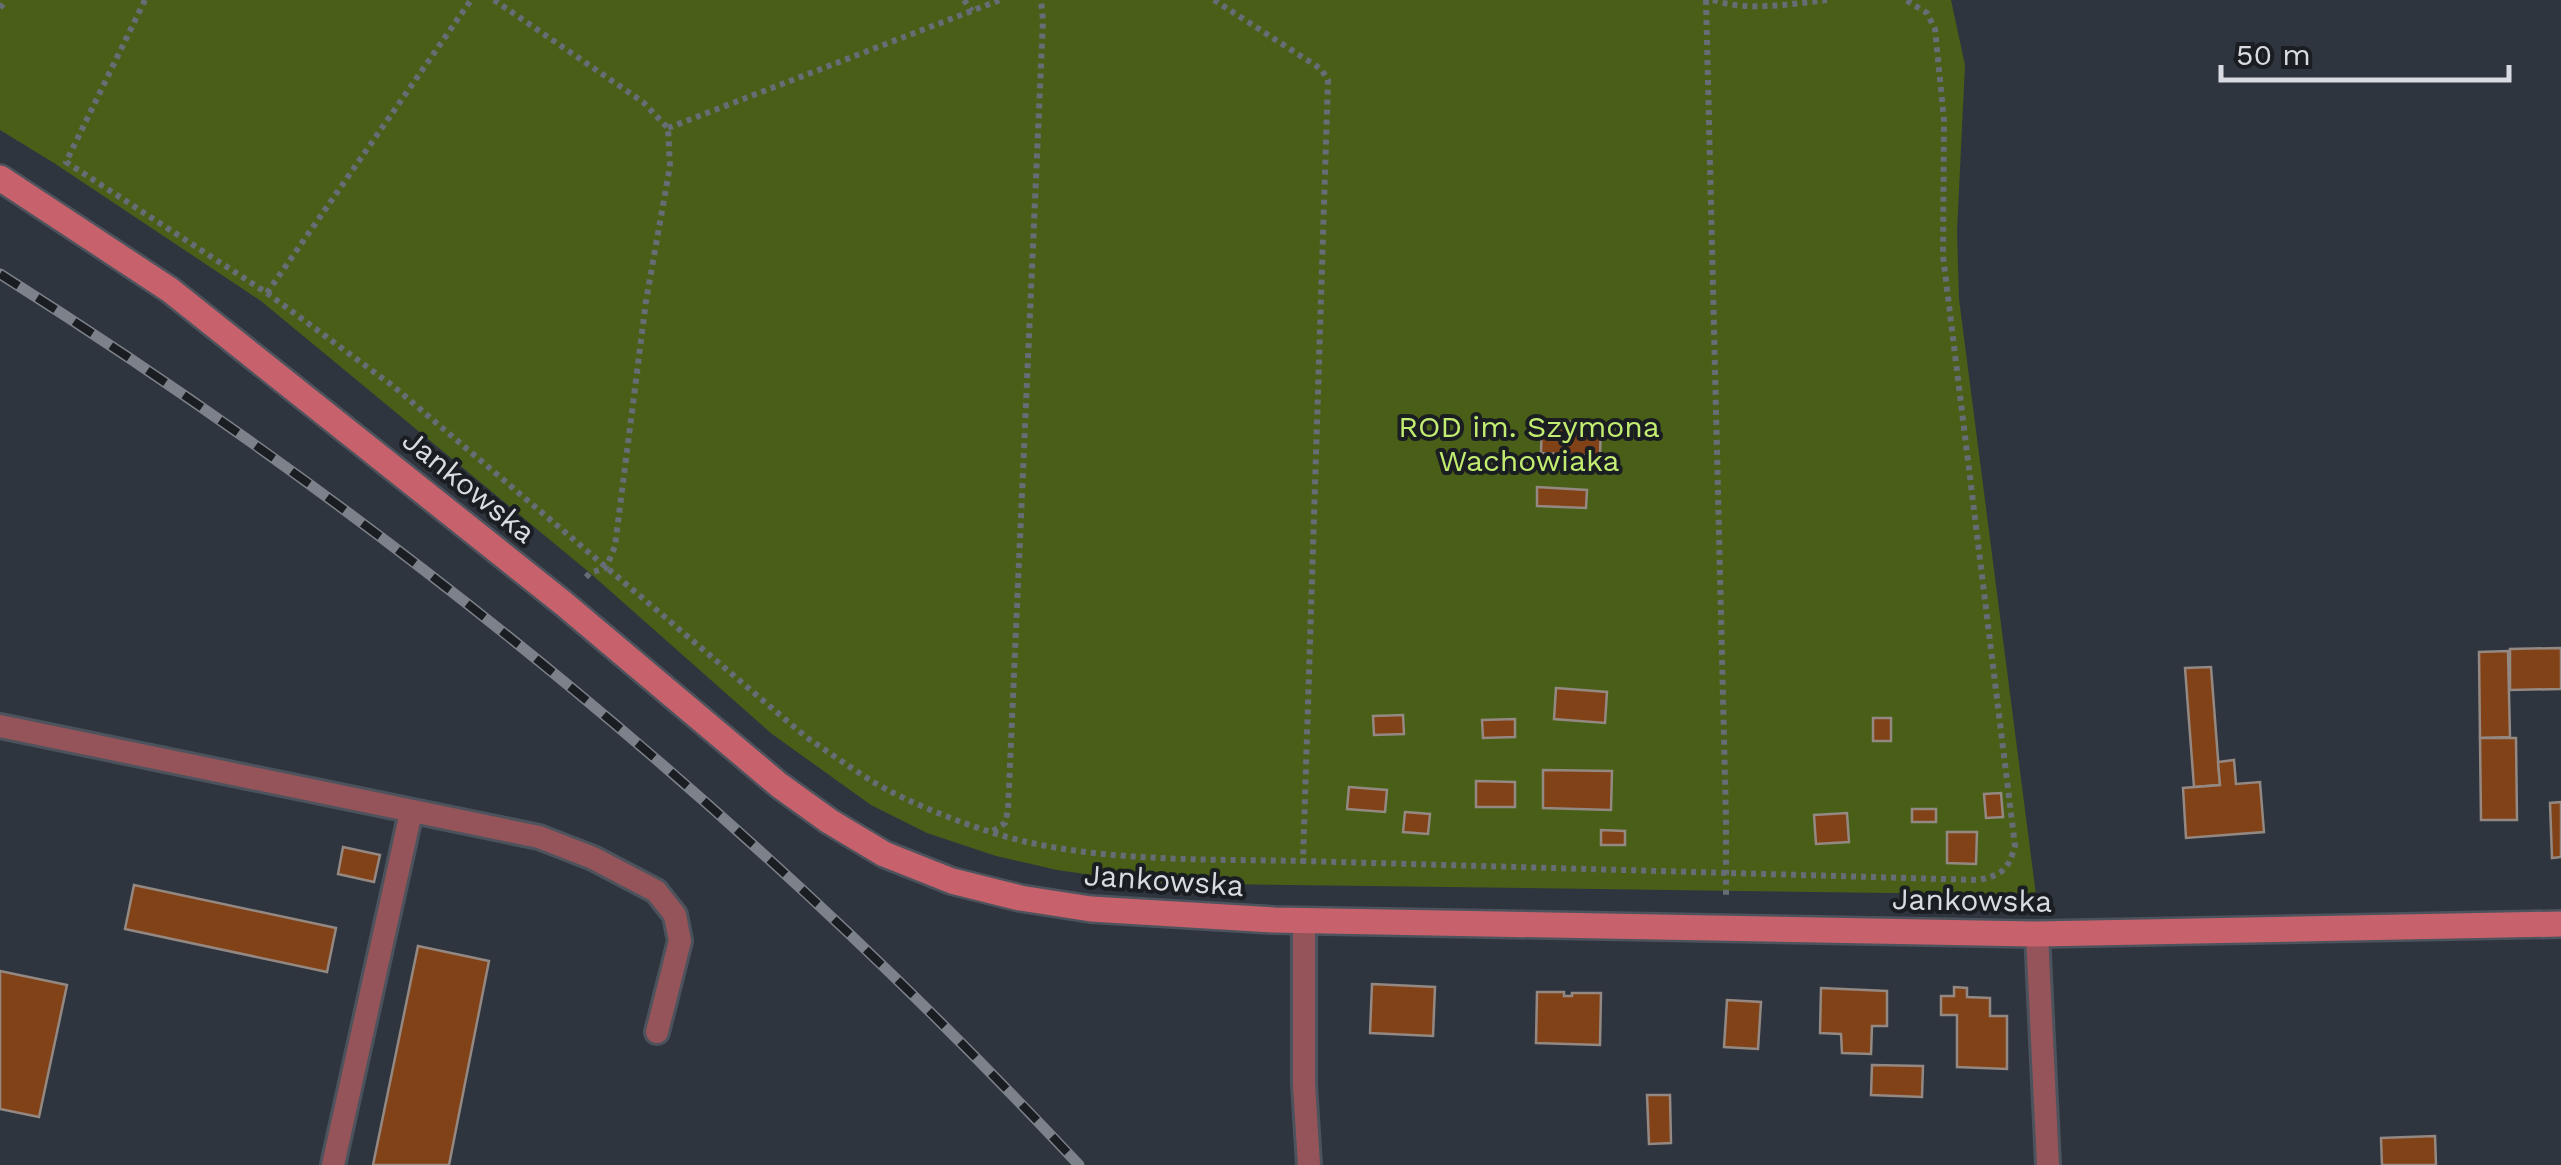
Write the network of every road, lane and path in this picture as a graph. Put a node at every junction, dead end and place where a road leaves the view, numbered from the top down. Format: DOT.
graph roads {
  1 [pos="6,0"];
  2 [pos="145,0"];
  3 [pos="471,0"];
  4 [pos="494,0"];
  5 [pos="964,0"];
  6 [pos="1000,0"];
  7 [pos="1041,0"];
  8 [pos="1214,0"];
  9 [pos="1710,0"];
  10 [pos="1827,0"];
  11 [pos="1906,0"];
  12 [pos="0,8"];
  13 [pos="972,10"];
  14 [pos="668,128"];
  15 [pos="0,178"];
  16 [pos="267,294"];
  17 [pos="606,568"];
  18 [pos="564,603"];
  19 [pos="0,726"];
  20 [pos="411,812"];
  21 [pos="992,832"];
  22 [pos="1303,861"];
  23 [pos="1725,874"];
  24 [pos="1304,920"];
  25 [pos="2561,924"];
  26 [pos="1725,928"];
  27 [pos="2037,934"];
  28 [pos="657,1032"];
  29 [pos="333,1165"];
  30 [pos="1309,1165"];
  31 [pos="2048,1165"];
  1 -- 12 [label="path"];
  2 -- 16 [label="path"];
  3 -- 16 [label="path"];
  4 -- 14 [label="path"];
  5 -- 13 [label="path"];
  6 -- 13 [label="path"];
  7 -- 21 [label="path"];
  8 -- 22 [label="path"];
  9 -- 10 [label="path"];
  9 -- 23 [label="path"];
  11 -- 23 [label="path"];
  13 -- 14 [label="path"];
  14 -- 17 [label="path"];
  15 -- 18 [label="street, Jankowska"];
  16 -- 17 [label="path"];
  17 -- 18 [label="path"];
  17 -- 21 [label="path"];
  18 -- 24 [label="street, Jankowska"];
  19 -- 20 [label="lane"];
  20 -- 28 [label="lane"];
  20 -- 29 [label="lane"];
  21 -- 22 [label="path"];
  22 -- 23 [label="path"];
  23 -- 26 [label="path"];
  24 -- 26 [label="street, Jankowska"];
  24 -- 30 [label="lane"];
  25 -- 27 [label="street, Jankowska"];
  26 -- 27 [label="street, Jankowska"];
  27 -- 31 [label="lane"];
}
